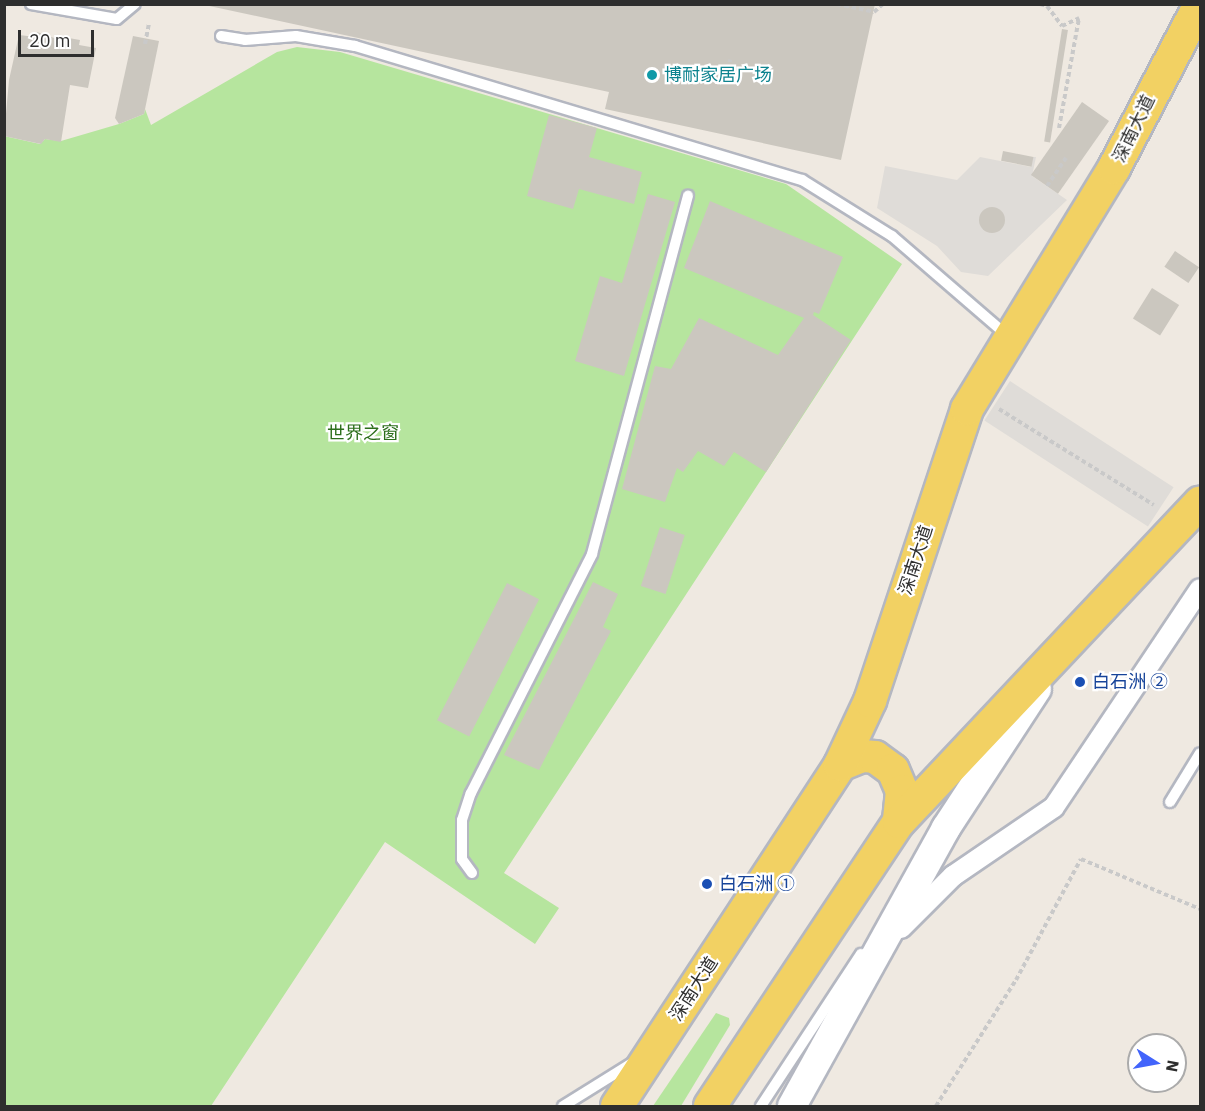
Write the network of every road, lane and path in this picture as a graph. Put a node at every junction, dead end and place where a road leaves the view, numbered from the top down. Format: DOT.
graph roads {
  1 [pos="31,4"];
  2 [pos="135,4"];
  3 [pos="837,4"];
  4 [pos="882,4"];
  5 [pos="1040,4"];
  6 [pos="1200,4"];
  7 [pos="149,24"];
  8 [pos="221,36"];
  9 [pos="145,44"];
  10 [pos="730,60"];
  11 [pos="725,84"];
  12 [pos="1059,128"];
  13 [pos="1066,158"];
  14 [pos="1047,186"];
  15 [pos="688,195"];
  16 [pos="1008,337"];
  17 [pos="999,408"];
  18 [pos="1200,503"];
  19 [pos="1154,506"];
  20 [pos="1200,589"];
  21 [pos="1071,636"];
  22 [pos="1200,753"];
  23 [pos="840,765"];
  24 [pos="1170,802"];
  25 [pos="899,822"];
  26 [pos="946,828"];
  27 [pos="472,873"];
  28 [pos="1200,909"];
  29 [pos="877,957"];
  30 [pos="655,1049"];
  31 [pos="563,1107"];
  32 [pos="617,1107"];
  33 [pos="710,1107"];
  34 [pos="761,1107"];
  35 [pos="792,1107"];
  36 [pos="936,1107"];
  1 -- 2 [label="lane"];
  3 -- 4 [label="path"];
  5 -- 12 [label="path"];
  6 -- 16 [label="main road, 深南大道"];
  7 -- 9 [label="path"];
  8 -- 16 [label="lane"];
  10 -- 11 [label="path"];
  13 -- 14 [label="path"];
  15 -- 27 [label="lane"];
  16 -- 23 [label="main road, 深南大道"];
  17 -- 19 [label="path"];
  18 -- 21 [label="main road"];
  20 -- 29 [label="street"];
  21 -- 25 [label="main road"];
  21 -- 26 [label="main road"];
  22 -- 24 [label="lane"];
  23 -- 25 [label="main road"];
  23 -- 30 [label="main road, 深南大道"];
  25 -- 33 [label="main road"];
  26 -- 29 [label="main road"];
  26 -- 34 [label="lane"];
  28 -- 36 [label="path"];
  29 -- 35 [label="main road"];
  30 -- 31 [label="lane"];
  30 -- 32 [label="main road, 深南大道"];
}
